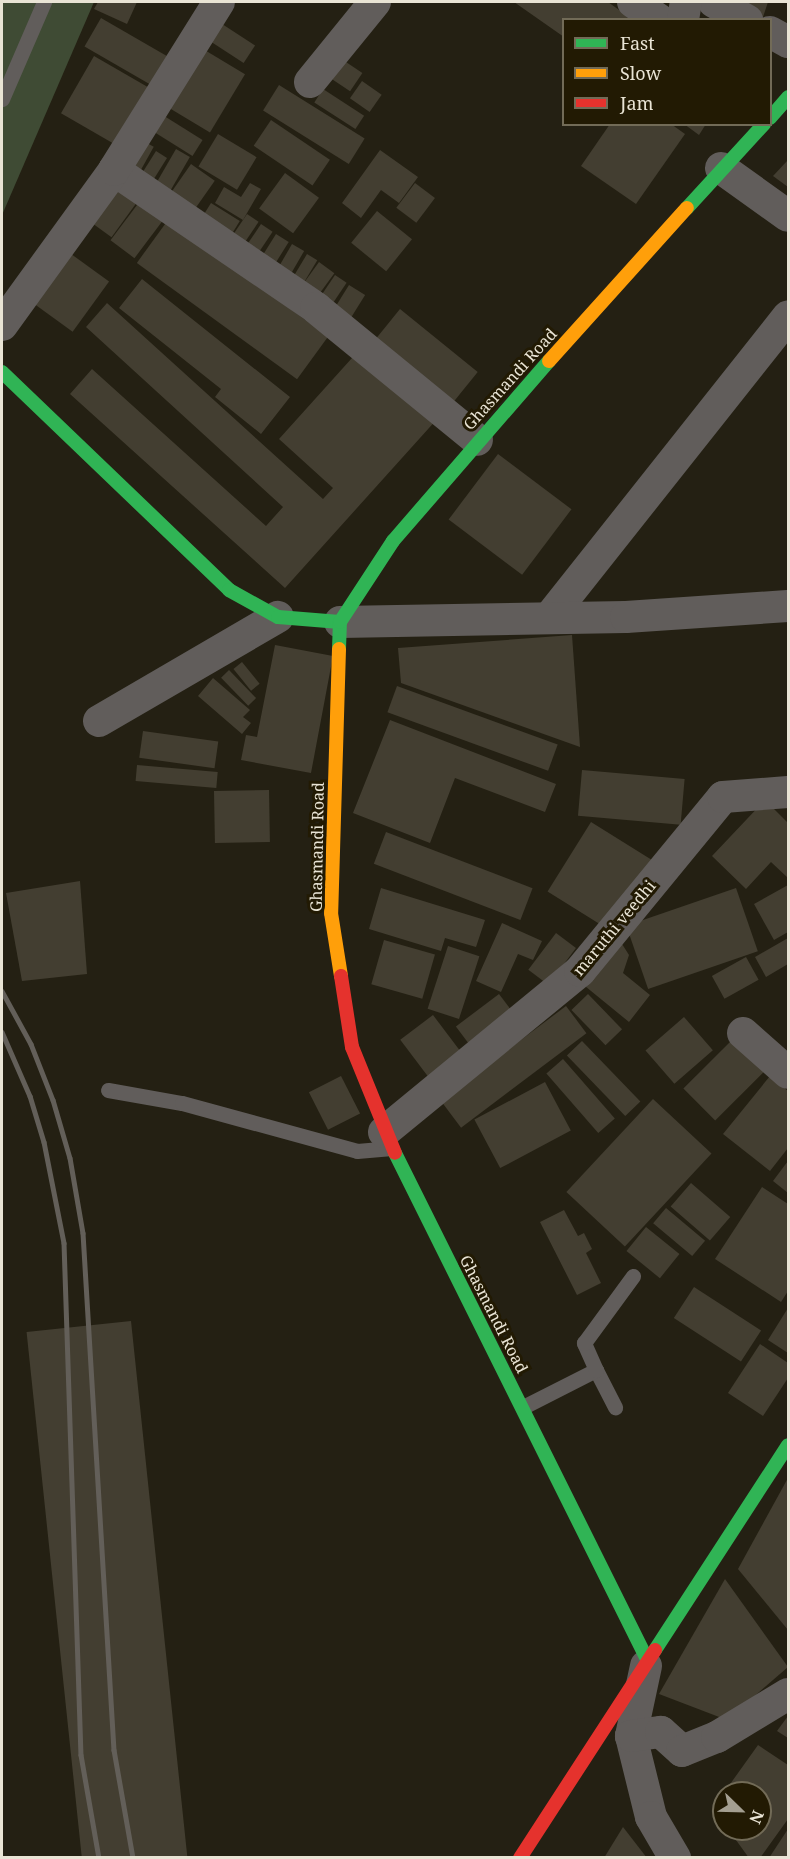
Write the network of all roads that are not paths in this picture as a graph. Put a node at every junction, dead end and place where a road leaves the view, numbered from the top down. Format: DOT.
graph roads {
  1 [pos="44,2"];
  2 [pos="375,2"];
  3 [pos="633,2"];
  4 [pos="686,2"];
  5 [pos="714,2"];
  6 [pos="213,5"];
  7 [pos="657,18"];
  8 [pos="683,18"];
  9 [pos="743,18"];
  10 [pos="772,33"];
  11 [pos="789,42"];
  12 [pos="310,82"];
  13 [pos="2,99"];
  14 [pos="760,126"];
  15 [pos="721,168"];
  16 [pos="114,170"];
  17 [pos="789,216"];
  18 [pos="789,316"];
  19 [pos="2,325"];
  20 [pos="2,372"];
  21 [pos="477,440"];
  22 [pos="789,606"];
  23 [pos="278,617"];
  24 [pos="549,618"];
  25 [pos="340,622"];
  26 [pos="99,721"];
  27 [pos="789,792"];
  28 [pos="744,1033"];
  29 [pos="789,1073"];
  30 [pos="108,1090"];
  31 [pos="388,1140"];
  32 [pos="633,1276"];
  33 [pos="596,1370"];
  34 [pos="523,1407"];
  35 [pos="615,1407"];
  36 [pos="788,1446"];
  37 [pos="647,1659"];
  38 [pos="789,1694"];
  39 [pos="631,1736"];
  40 [pos="520,1857"];
  41 [pos="675,1857"];
  1 -- 13 [label="lane"];
  2 -- 12 [label="street"];
  3 -- 7 [label="street"];
  4 -- 8 [label="street"];
  5 -- 9 [label="street"];
  6 -- 16 [label="street"];
  10 -- 11 [label="street"];
  14 -- 15 [label="street, Ghasmandi Road"];
  15 -- 17 [label="street"];
  15 -- 21 [label="street, Ghasmandi Road"];
  16 -- 19 [label="street"];
  16 -- 21 [label="street"];
  18 -- 24 [label="street"];
  20 -- 23 [label="street"];
  21 -- 25 [label="street, Ghasmandi Road"];
  22 -- 24 [label="street"];
  23 -- 25 [label="street"];
  23 -- 26 [label="street"];
  24 -- 25 [label="street"];
  25 -- 31 [label="street, Ghasmandi Road"];
  27 -- 31 [label="street, maruthi veedhi"];
  28 -- 29 [label="street"];
  30 -- 31 [label="lane"];
  31 -- 34 [label="street, Ghasmandi Road"];
  32 -- 33 [label="lane"];
  33 -- 34 [label="lane"];
  33 -- 35 [label="lane"];
  34 -- 37 [label="street, Ghasmandi Road"];
  36 -- 37 [label="street"];
  37 -- 39 [label="street"];
  37 -- 40 [label="street"];
  38 -- 39 [label="street"];
  39 -- 41 [label="street"];
}
